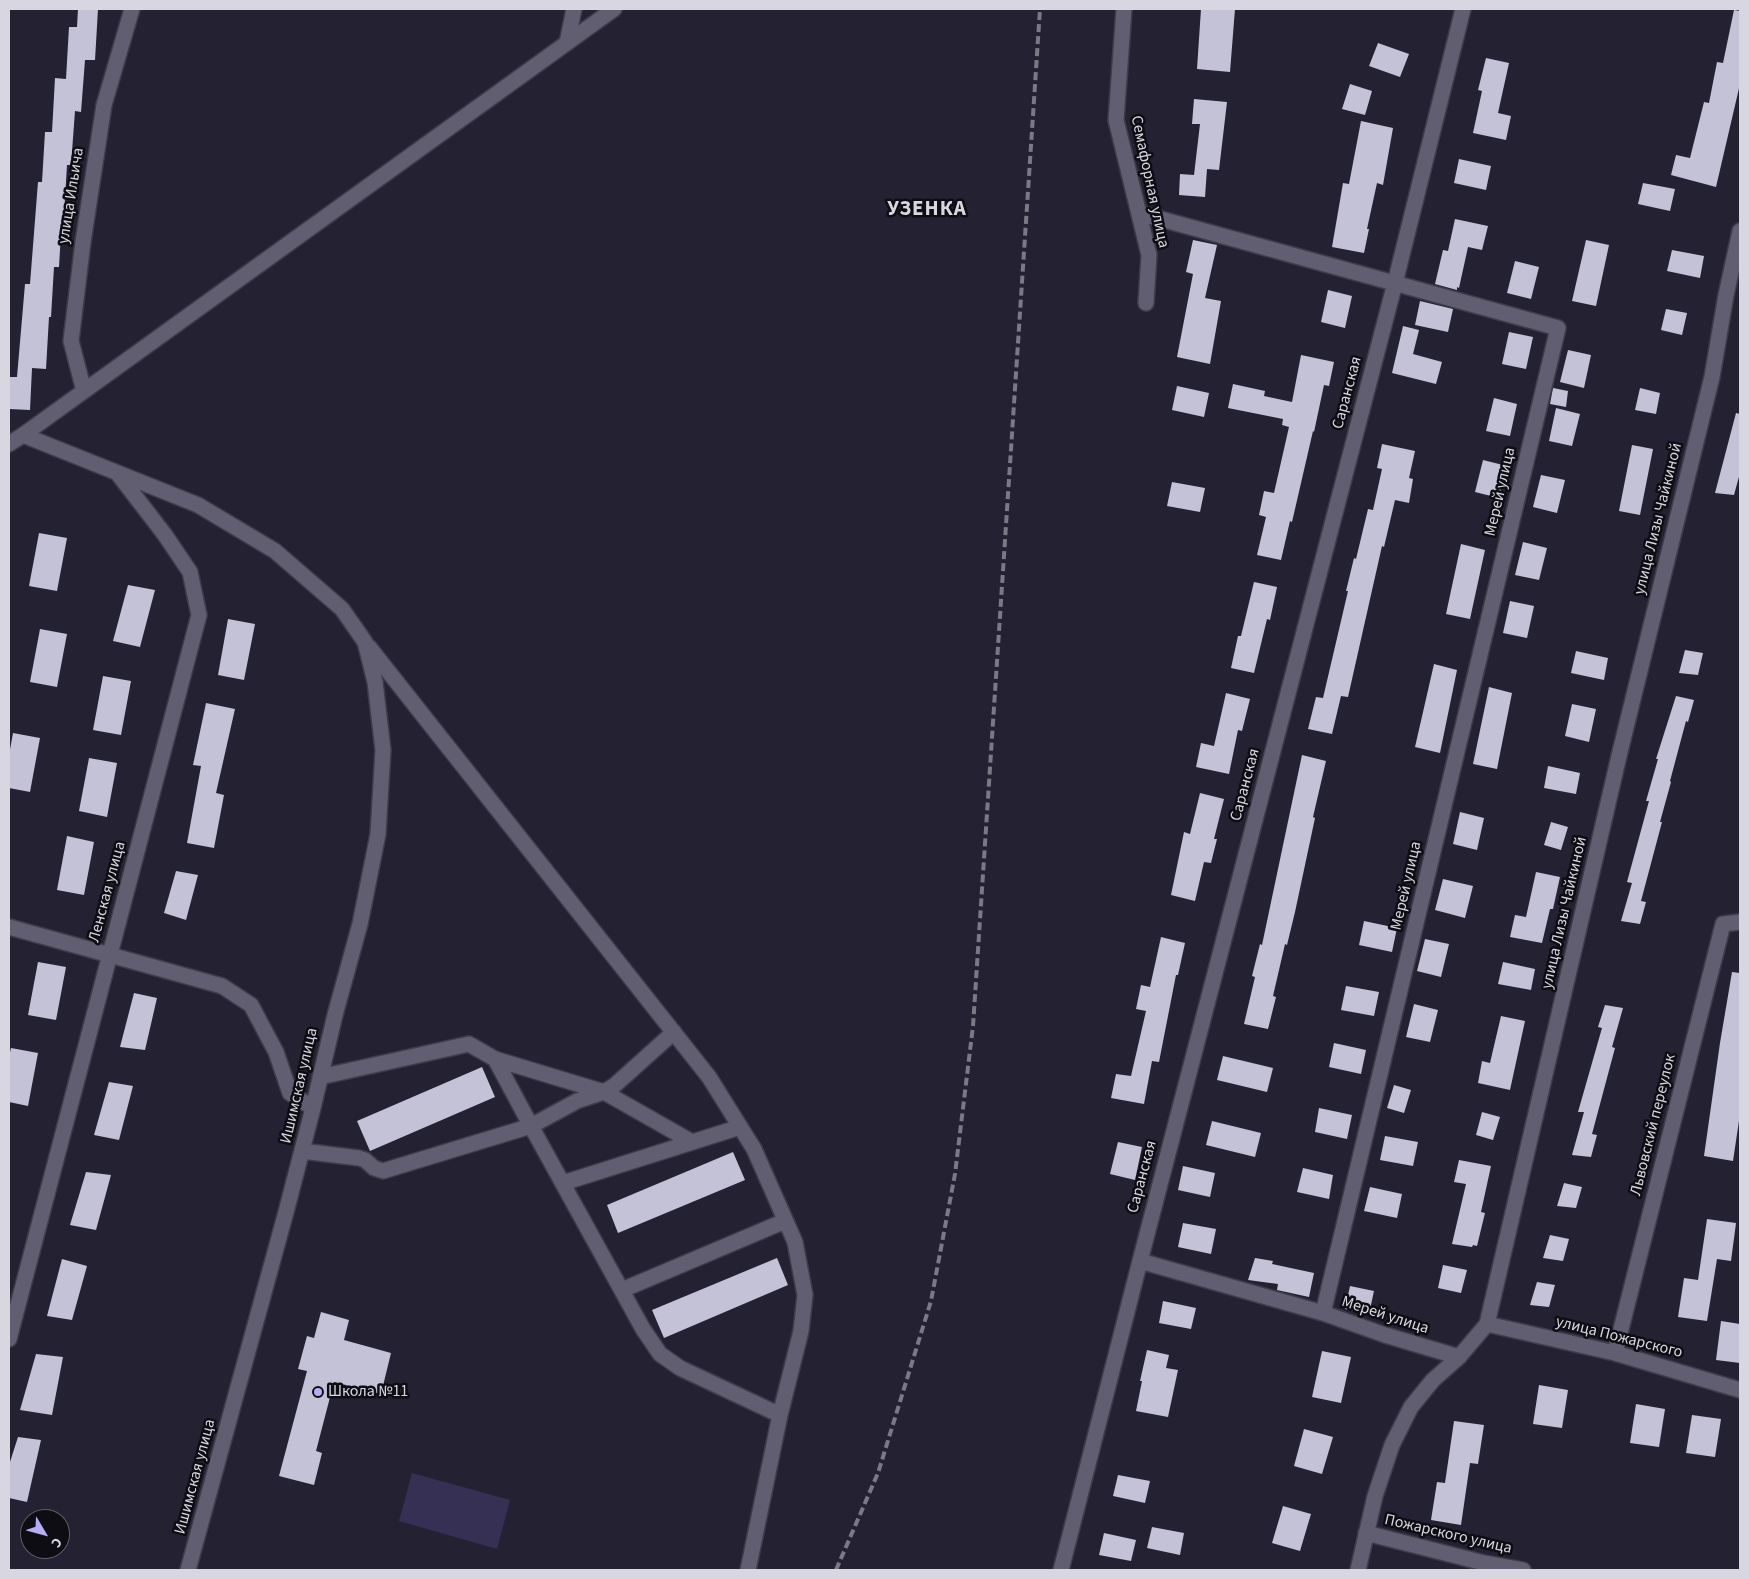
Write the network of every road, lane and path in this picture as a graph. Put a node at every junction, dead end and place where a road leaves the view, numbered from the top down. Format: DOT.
graph roads {
  1 [pos="132,9"];
  2 [pos="574,9"];
  3 [pos="614,9"];
  4 [pos="1124,9"];
  5 [pos="1463,9"];
  6 [pos="567,43"];
  7 [pos="1139,213"];
  8 [pos="1740,231"];
  9 [pos="1394,283"];
  10 [pos="1726,295"];
  11 [pos="1740,302"];
  12 [pos="1146,303"];
  13 [pos="84,391"];
  14 [pos="23,435"];
  15 [pos="9,444"];
  16 [pos="117,473"];
  17 [pos="365,642"];
  18 [pos="1740,922"];
  19 [pos="9,927"];
  20 [pos="109,954"];
  21 [pos="674,1032"];
  22 [pos="495,1059"];
  23 [pos="320,1077"];
  24 [pos="604,1092"];
  25 [pos="313,1108"];
  26 [pos="531,1126"];
  27 [pos="740,1127"];
  28 [pos="692,1142"];
  29 [pos="302,1151"];
  30 [pos="563,1183"];
  31 [pos="785,1221"];
  32 [pos="1140,1261"];
  33 [pos="622,1290"];
  34 [pos="1323,1314"];
  35 [pos="1487,1324"];
  36 [pos="9,1339"];
  37 [pos="1615,1353"];
  38 [pos="1459,1357"];
  39 [pos="1740,1390"];
  40 [pos="780,1415"];
  41 [pos="1366,1533"];
  42 [pos="188,1570"];
  43 [pos="748,1570"];
  44 [pos="1061,1570"];
  45 [pos="1358,1570"];
  46 [pos="1523,1570"];
  1 -- 13 [label="street, улица Ильича"];
  2 -- 6 [label="street"];
  3 -- 6 [label="street"];
  4 -- 7 [label="street, Семафорная улица"];
  5 -- 9 [label="street, Саранская"];
  6 -- 13 [label="street"];
  7 -- 9 [label="street"];
  7 -- 12 [label="street, Семафорная улица"];
  8 -- 10 [label="street, улица Лизы Чайкиной"];
  9 -- 32 [label="street, Саранская"];
  9 -- 34 [label="street, Мерей улица"];
  10 -- 11 [label="street"];
  10 -- 35 [label="street, улица Лизы Чайкиной"];
  13 -- 14 [label="street"];
  14 -- 15 [label="street"];
  14 -- 16 [label="street, Ишимская улица"];
  16 -- 17 [label="street, Ишимская улица"];
  16 -- 20 [label="street, Ленская улица"];
  17 -- 21 [label="street"];
  17 -- 23 [label="street, Ишимская улица"];
  18 -- 37 [label="street, Львовский переулок"];
  19 -- 20 [label="street"];
  20 -- 25 [label="street"];
  20 -- 36 [label="street, Ленская улица"];
  21 -- 24 [label="street"];
  21 -- 27 [label="street"];
  22 -- 23 [label="street"];
  22 -- 24 [label="street"];
  22 -- 26 [label="street"];
  23 -- 25 [label="street, Ишимская улица"];
  24 -- 26 [label="street"];
  24 -- 28 [label="street"];
  25 -- 29 [label="street, Ишимская улица"];
  26 -- 29 [label="street"];
  26 -- 30 [label="street"];
  27 -- 28 [label="street"];
  27 -- 31 [label="street"];
  28 -- 30 [label="street"];
  29 -- 42 [label="street, Ишимская улица"];
  30 -- 33 [label="street"];
  31 -- 33 [label="street"];
  31 -- 40 [label="street"];
  32 -- 34 [label="street"];
  32 -- 44 [label="street, Саранская"];
  33 -- 40 [label="street"];
  34 -- 38 [label="street, Мерей улица"];
  35 -- 37 [label="street, улица Пожарского"];
  35 -- 38 [label="street, улица Лизы Чайкиной"];
  37 -- 39 [label="street, улица Пожарского"];
  38 -- 41 [label="street, улица Лизы Чайкиной"];
  40 -- 43 [label="street"];
  41 -- 45 [label="street, улица Лизы Чайкиной"];
  41 -- 46 [label="street, Пожарского улица"];
}
